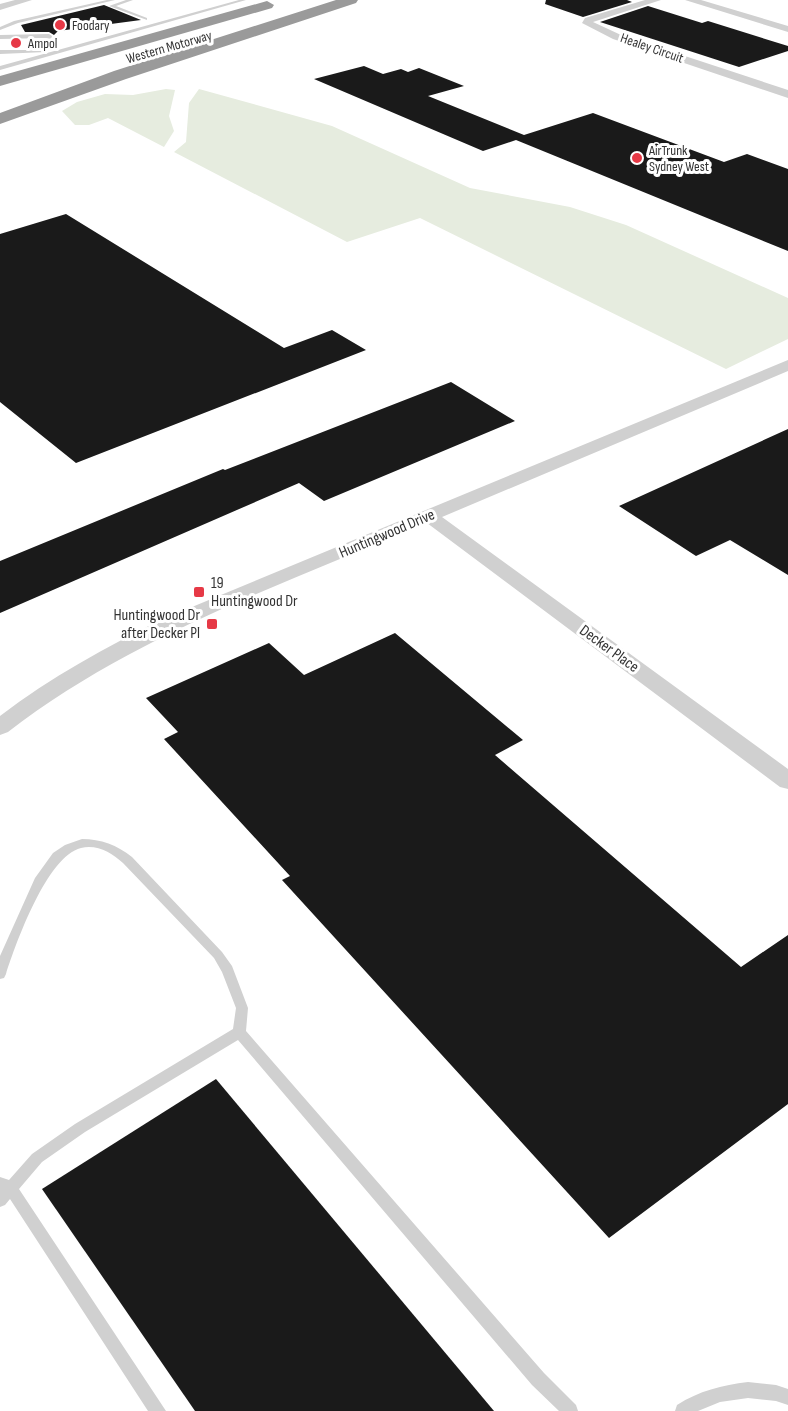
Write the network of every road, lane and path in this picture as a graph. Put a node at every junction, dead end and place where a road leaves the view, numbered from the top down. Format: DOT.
graph roads {
  1 [pos="27,0"];
  2 [pos="87,0"];
  3 [pos="113,0"];
  4 [pos="131,0"];
  5 [pos="215,0"];
  6 [pos="244,0"];
  7 [pos="283,0"];
  8 [pos="338,0"];
  9 [pos="351,0"];
  10 [pos="656,0"];
  11 [pos="690,0"];
  12 [pos="229,4"];
  13 [pos="0,7"];
  14 [pos="145,19"];
  15 [pos="0,23"];
  16 [pos="0,29"];
  17 [pos="788,29"];
  18 [pos="0,37"];
  19 [pos="0,52"];
  20 [pos="12,52"];
  21 [pos="16,63"];
  22 [pos="0,68"];
  23 [pos="0,81"];
  24 [pos="0,94"];
  25 [pos="788,94"];
  26 [pos="0,118"];
  27 [pos="788,365"];
  28 [pos="429,516"];
  29 [pos="0,726"];
  30 [pos="788,781"];
  31 [pos="0,974"];
  32 [pos="239,1032"];
  33 [pos="3,1190"];
  34 [pos="788,1397"];
  35 [pos="158,1411"];
  36 [pos="570,1411"];
  37 [pos="683,1411"];
  1 -- 13 [label="street"];
  2 -- 15 [label="lane"];
  3 -- 16 [label="lane"];
  4 -- 14 [label="lane"];
  5 -- 12 [label="lane"];
  6 -- 12 [label="lane"];
  7 -- 23 [label="highway, Western Motorway"];
  8 -- 24 [label="highway, Western Motorway"];
  9 -- 26 [label="highway"];
  10 -- 25 [label="street, Healey Circuit"];
  11 -- 17 [label="street"];
  12 -- 21 [label="lane"];
  18 -- 20 [label="lane"];
  19 -- 20 [label="lane"];
  20 -- 21 [label="lane"];
  21 -- 22 [label="lane"];
  27 -- 28 [label="street, Huntingwood Drive"];
  28 -- 29 [label="street, Huntingwood Drive"];
  28 -- 30 [label="street, Decker Place"];
  31 -- 32 [label="lane"];
  32 -- 33 [label="lane"];
  32 -- 36 [label="lane"];
  33 -- 35 [label="lane"];
  34 -- 37 [label="lane"];
}
